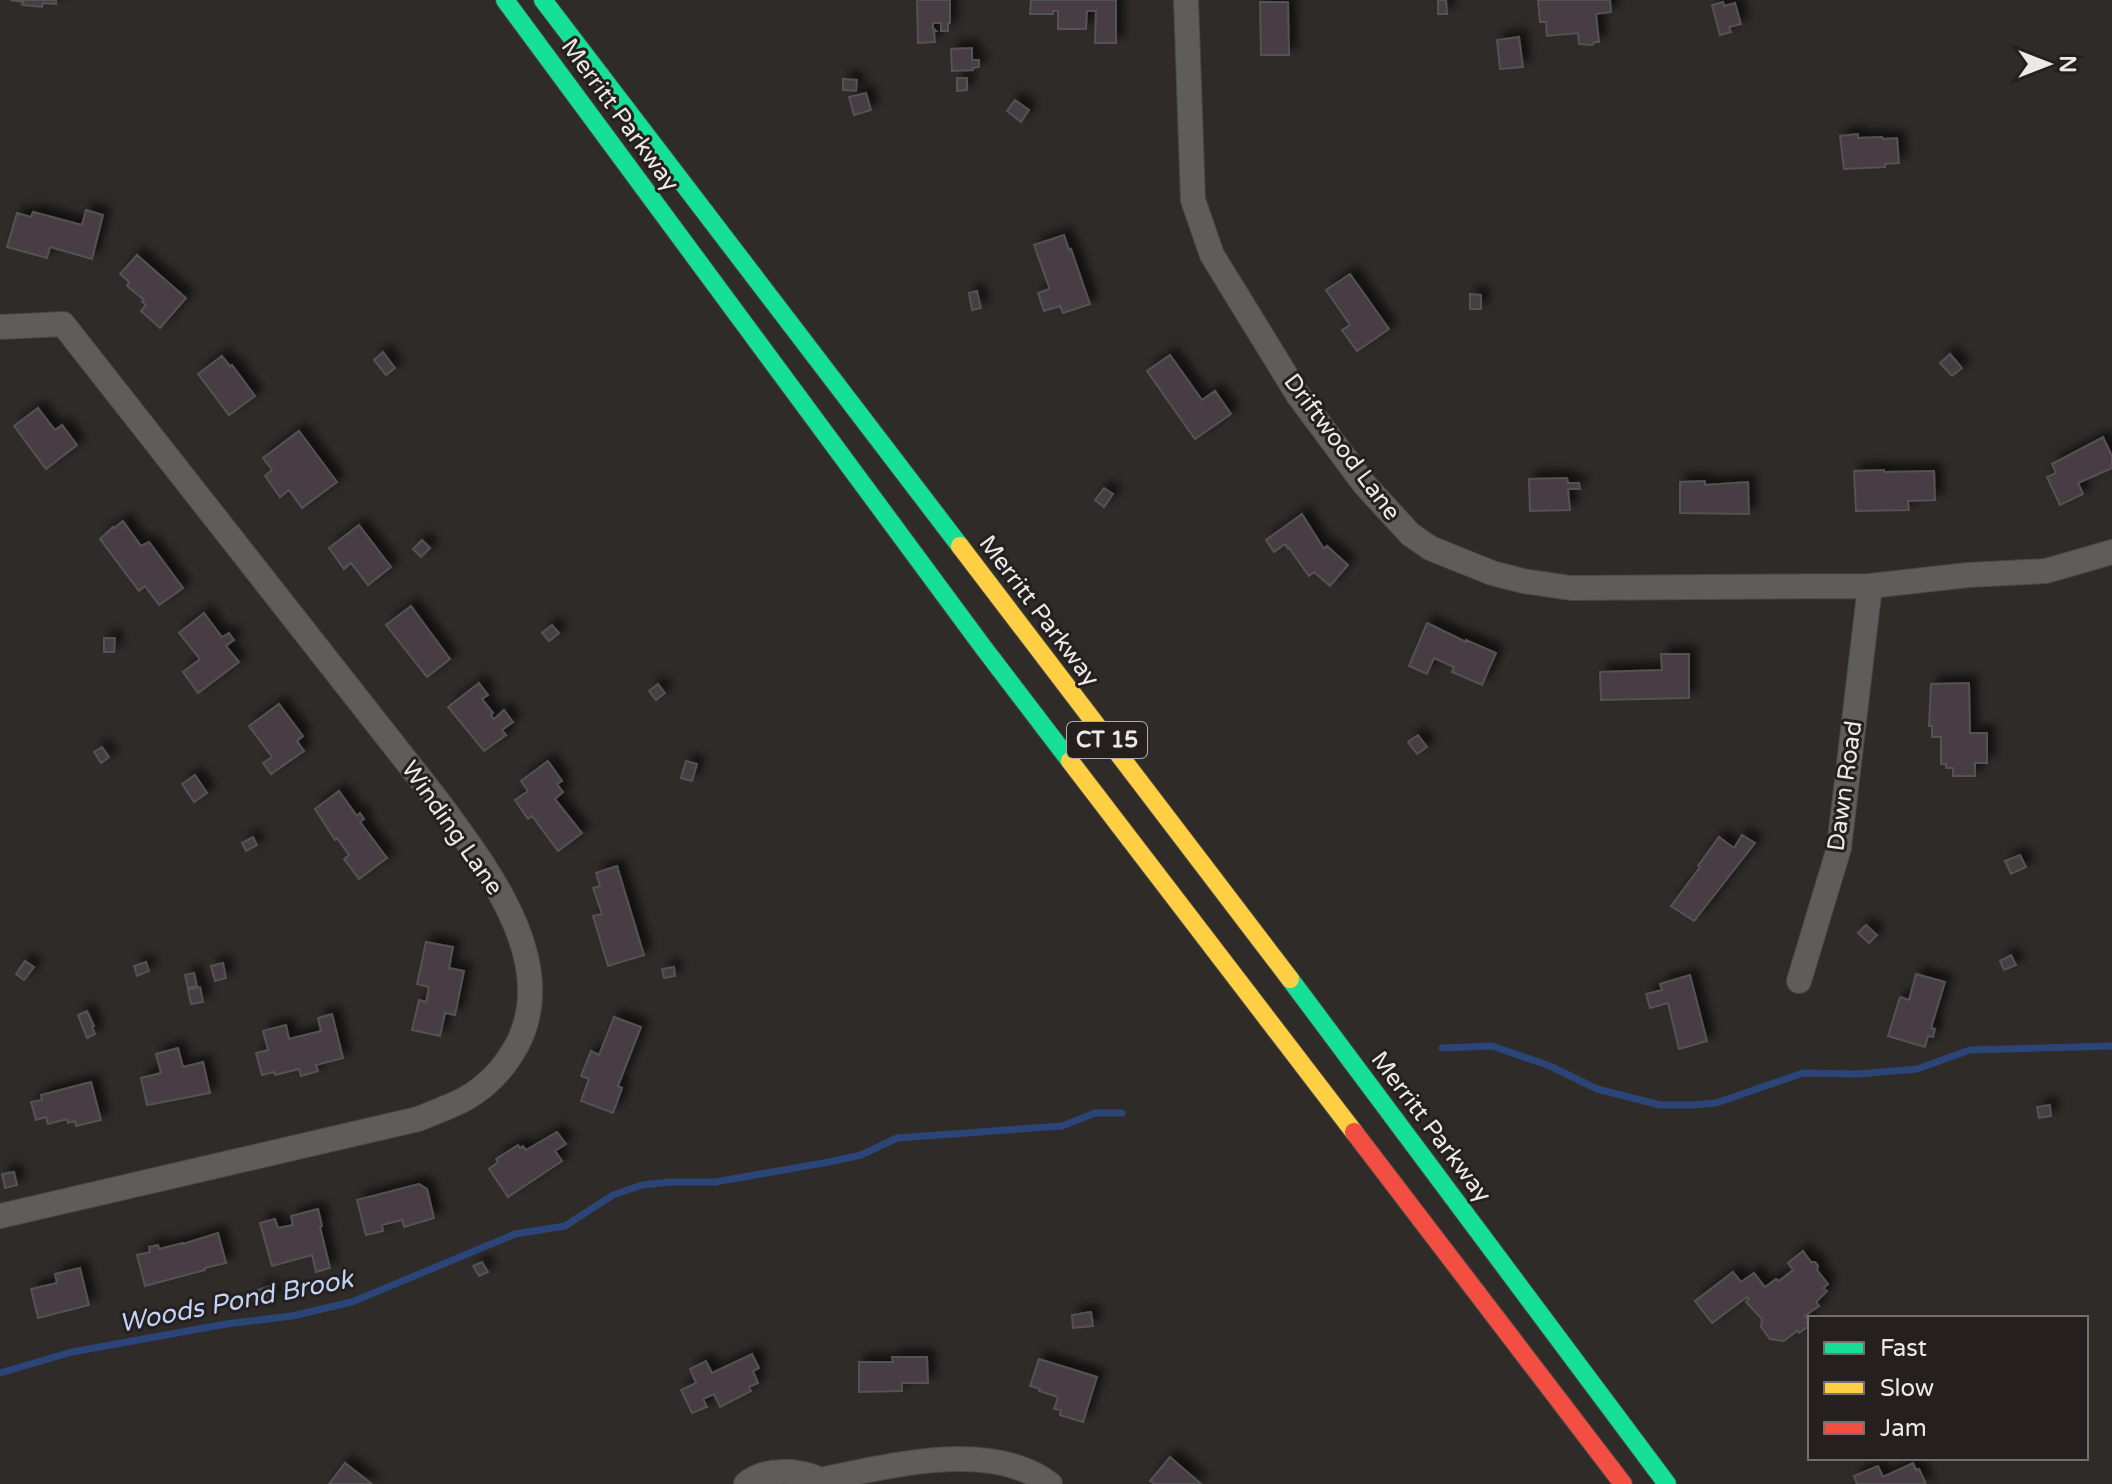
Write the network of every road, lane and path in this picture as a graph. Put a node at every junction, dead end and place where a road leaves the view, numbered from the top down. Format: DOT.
graph roads {
  1 [pos="505,0"];
  2 [pos="543,0"];
  3 [pos="1186,0"];
  4 [pos="0,327"];
  5 [pos="2112,552"];
  6 [pos="1870,586"];
  7 [pos="1799,981"];
  8 [pos="0,1216"];
  9 [pos="820,1482"];
  10 [pos="746,1484"];
  11 [pos="1050,1484"];
  12 [pos="1623,1484"];
  13 [pos="1667,1484"];
  1 -- 12 [label="highway, Merritt Parkway / CT 15"];
  2 -- 13 [label="highway, Merritt Parkway / CT 15"];
  3 -- 6 [label="street, Driftwood Lane"];
  4 -- 8 [label="street, Winding Lane"];
  5 -- 6 [label="street, Driftwood Lane"];
  6 -- 7 [label="street, Dawn Road"];
  9 -- 10 [label="street"];
  9 -- 11 [label="street"];
}
